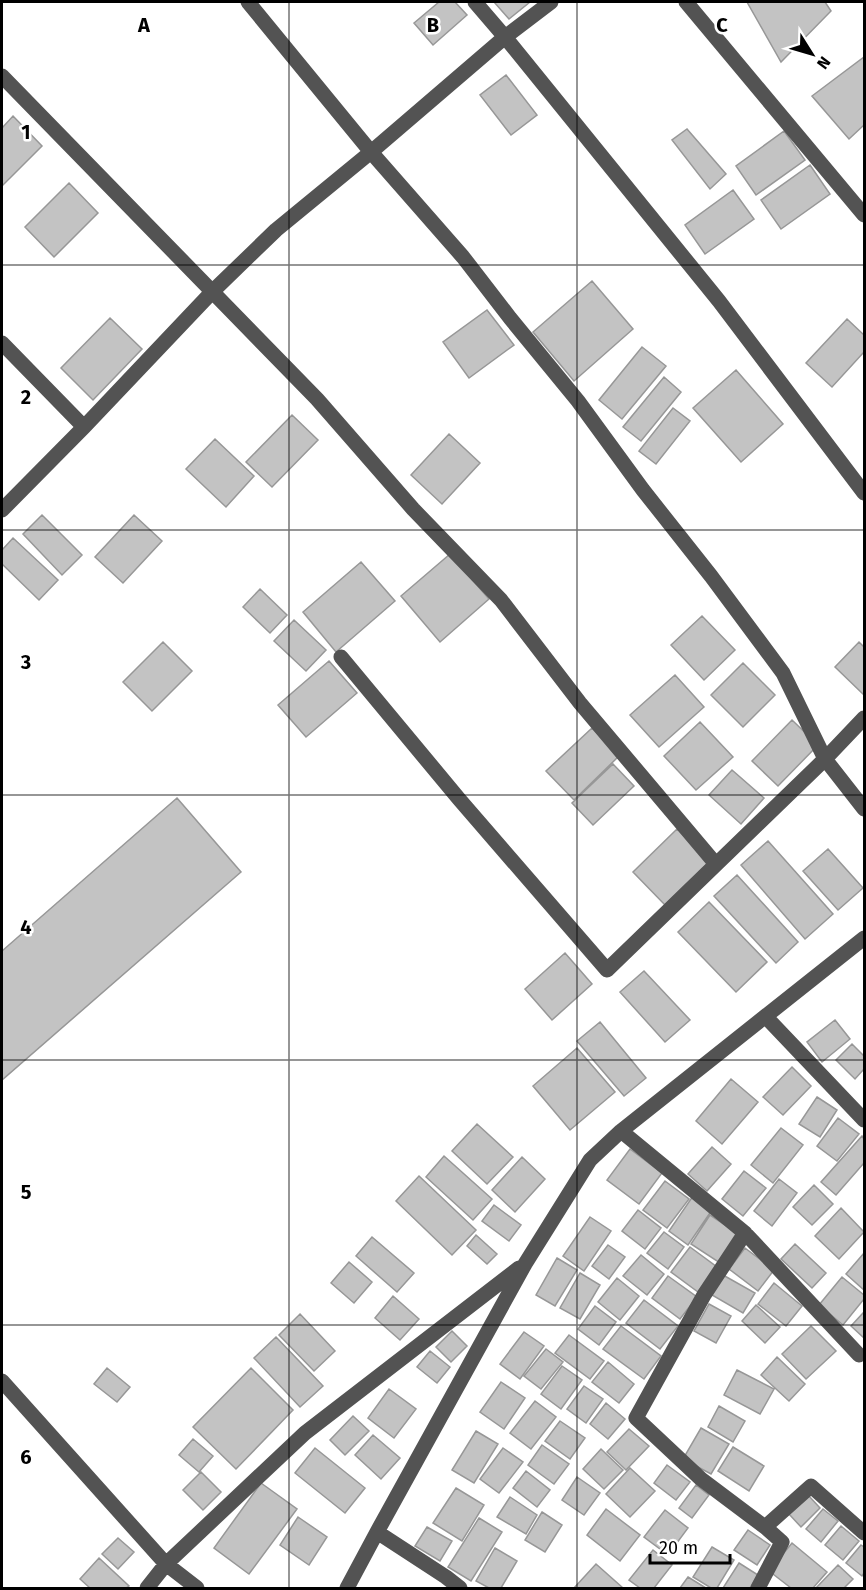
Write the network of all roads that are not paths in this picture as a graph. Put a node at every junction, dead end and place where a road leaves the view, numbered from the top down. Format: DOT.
graph roads {
  1 [pos="248,2"];
  2 [pos="475,2"];
  3 [pos="551,2"];
  4 [pos="686,2"];
  5 [pos="505,37"];
  6 [pos="2,75"];
  7 [pos="371,152"];
  8 [pos="864,215"];
  9 [pos="213,291"];
  10 [pos="2,343"];
  11 [pos="84,427"];
  12 [pos="864,493"];
  13 [pos="2,510"];
  14 [pos="341,657"];
  15 [pos="864,718"];
  16 [pos="825,759"];
  17 [pos="864,809"];
  18 [pos="715,863"];
  19 [pos="864,938"];
  20 [pos="766,1017"];
  21 [pos="864,1120"];
  22 [pos="621,1131"];
  23 [pos="745,1233"];
  24 [pos="525,1263"];
  25 [pos="858,1355"];
  26 [pos="2,1381"];
  27 [pos="765,1527"];
  28 [pos="377,1532"];
  29 [pos="864,1533"];
  30 [pos="166,1564"];
  31 [pos="147,1588"];
  32 [pos="196,1588"];
  33 [pos="347,1588"];
  34 [pos="460,1588"];
  35 [pos="758,1588"];
  1 -- 7 [label="street"];
  2 -- 5 [label="street"];
  3 -- 5 [label="street"];
  4 -- 8 [label="street"];
  5 -- 7 [label="street"];
  5 -- 12 [label="street"];
  6 -- 9 [label="street"];
  7 -- 9 [label="street"];
  7 -- 16 [label="street"];
  9 -- 11 [label="street"];
  9 -- 18 [label="street"];
  10 -- 11 [label="street"];
  11 -- 13 [label="street"];
  14 -- 18 [label="street"];
  15 -- 16 [label="street"];
  16 -- 17 [label="street"];
  16 -- 18 [label="street"];
  19 -- 20 [label="street"];
  20 -- 21 [label="street"];
  20 -- 22 [label="street"];
  22 -- 23 [label="street"];
  22 -- 24 [label="street"];
  23 -- 25 [label="street"];
  23 -- 27 [label="street"];
  24 -- 28 [label="street"];
  24 -- 30 [label="street"];
  26 -- 30 [label="street"];
  27 -- 29 [label="street"];
  27 -- 35 [label="street"];
  28 -- 33 [label="street"];
  28 -- 34 [label="street"];
  30 -- 31 [label="street"];
  30 -- 32 [label="street"];
}
